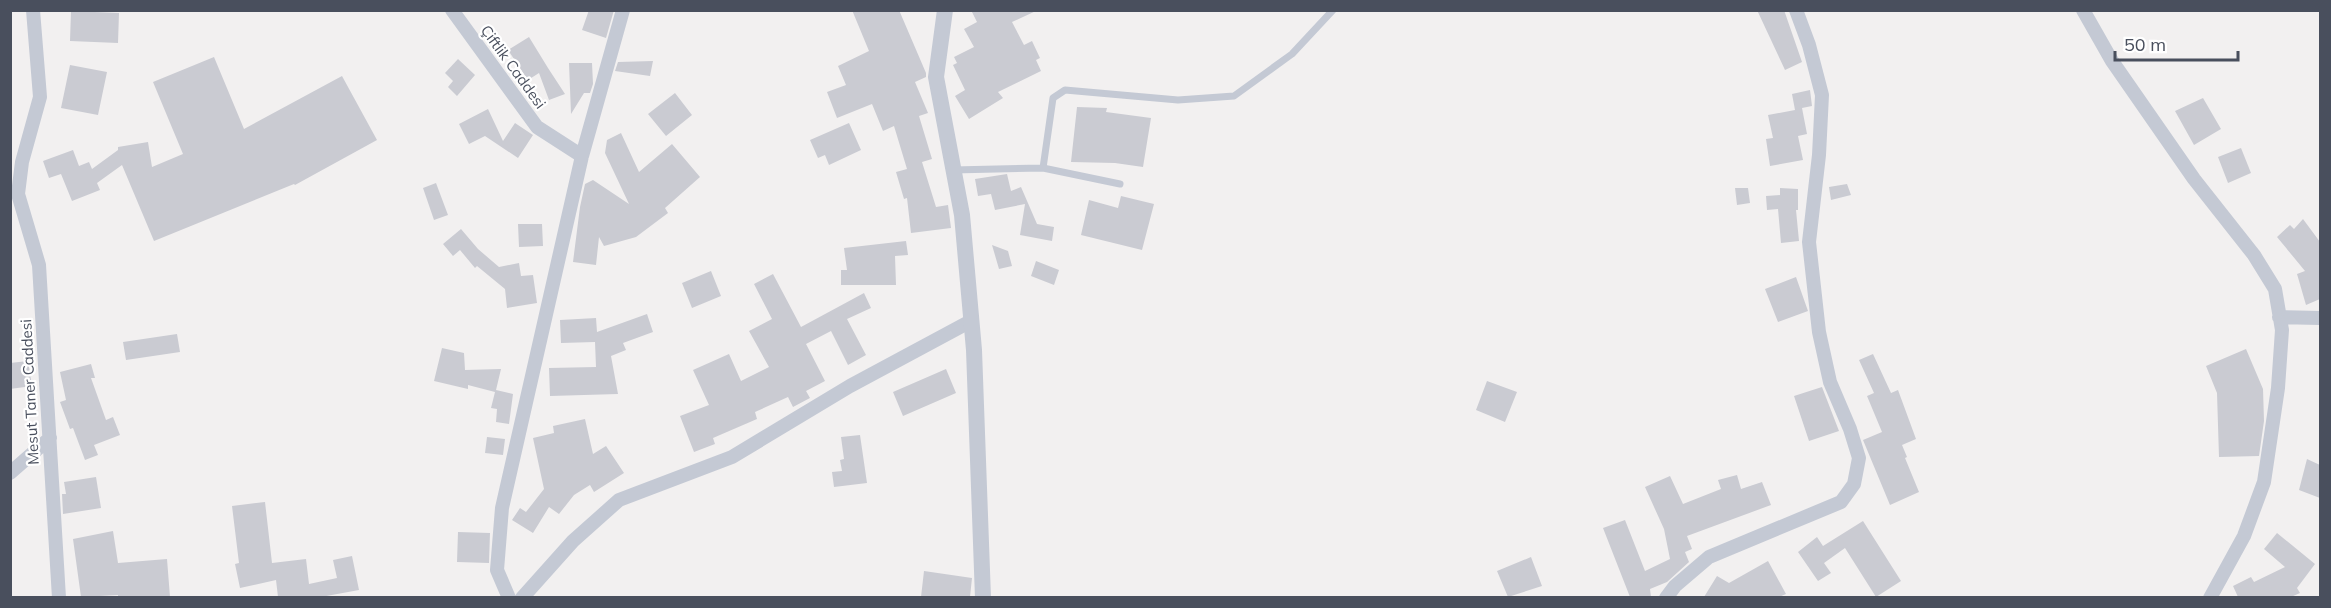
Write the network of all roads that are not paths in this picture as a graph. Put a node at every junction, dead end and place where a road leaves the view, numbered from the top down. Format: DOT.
graph roads {
  1 [pos="33,10"];
  2 [pos="452,10"];
  3 [pos="623,10"];
  4 [pos="945,10"];
  5 [pos="1333,10"];
  6 [pos="1796,10"];
  7 [pos="2083,10"];
  8 [pos="582,156"];
  9 [pos="1043,168"];
  10 [pos="953,170"];
  11 [pos="1119,184"];
  12 [pos="2279,317"];
  13 [pos="2320,318"];
  14 [pos="971,321"];
  15 [pos="50,438"];
  16 [pos="10,473"];
  17 [pos="59,597"];
  18 [pos="508,597"];
  19 [pos="522,597"];
  20 [pos="983,597"];
  21 [pos="1666,597"];
  22 [pos="2210,597"];
  1 -- 15 [label="street, Mesut Taner Caddesi"];
  2 -- 8 [label="street, Çiftlik Caddesi"];
  3 -- 8 [label="street"];
  4 -- 10 [label="street"];
  5 -- 9 [label="lane"];
  6 -- 21 [label="street"];
  7 -- 12 [label="street"];
  8 -- 18 [label="street"];
  9 -- 10 [label="lane"];
  9 -- 11 [label="lane"];
  10 -- 14 [label="street"];
  12 -- 13 [label="street"];
  12 -- 22 [label="street"];
  14 -- 19 [label="street"];
  14 -- 20 [label="street"];
  15 -- 16 [label="street"];
  15 -- 17 [label="street, Mesut Taner Caddesi"];
}
